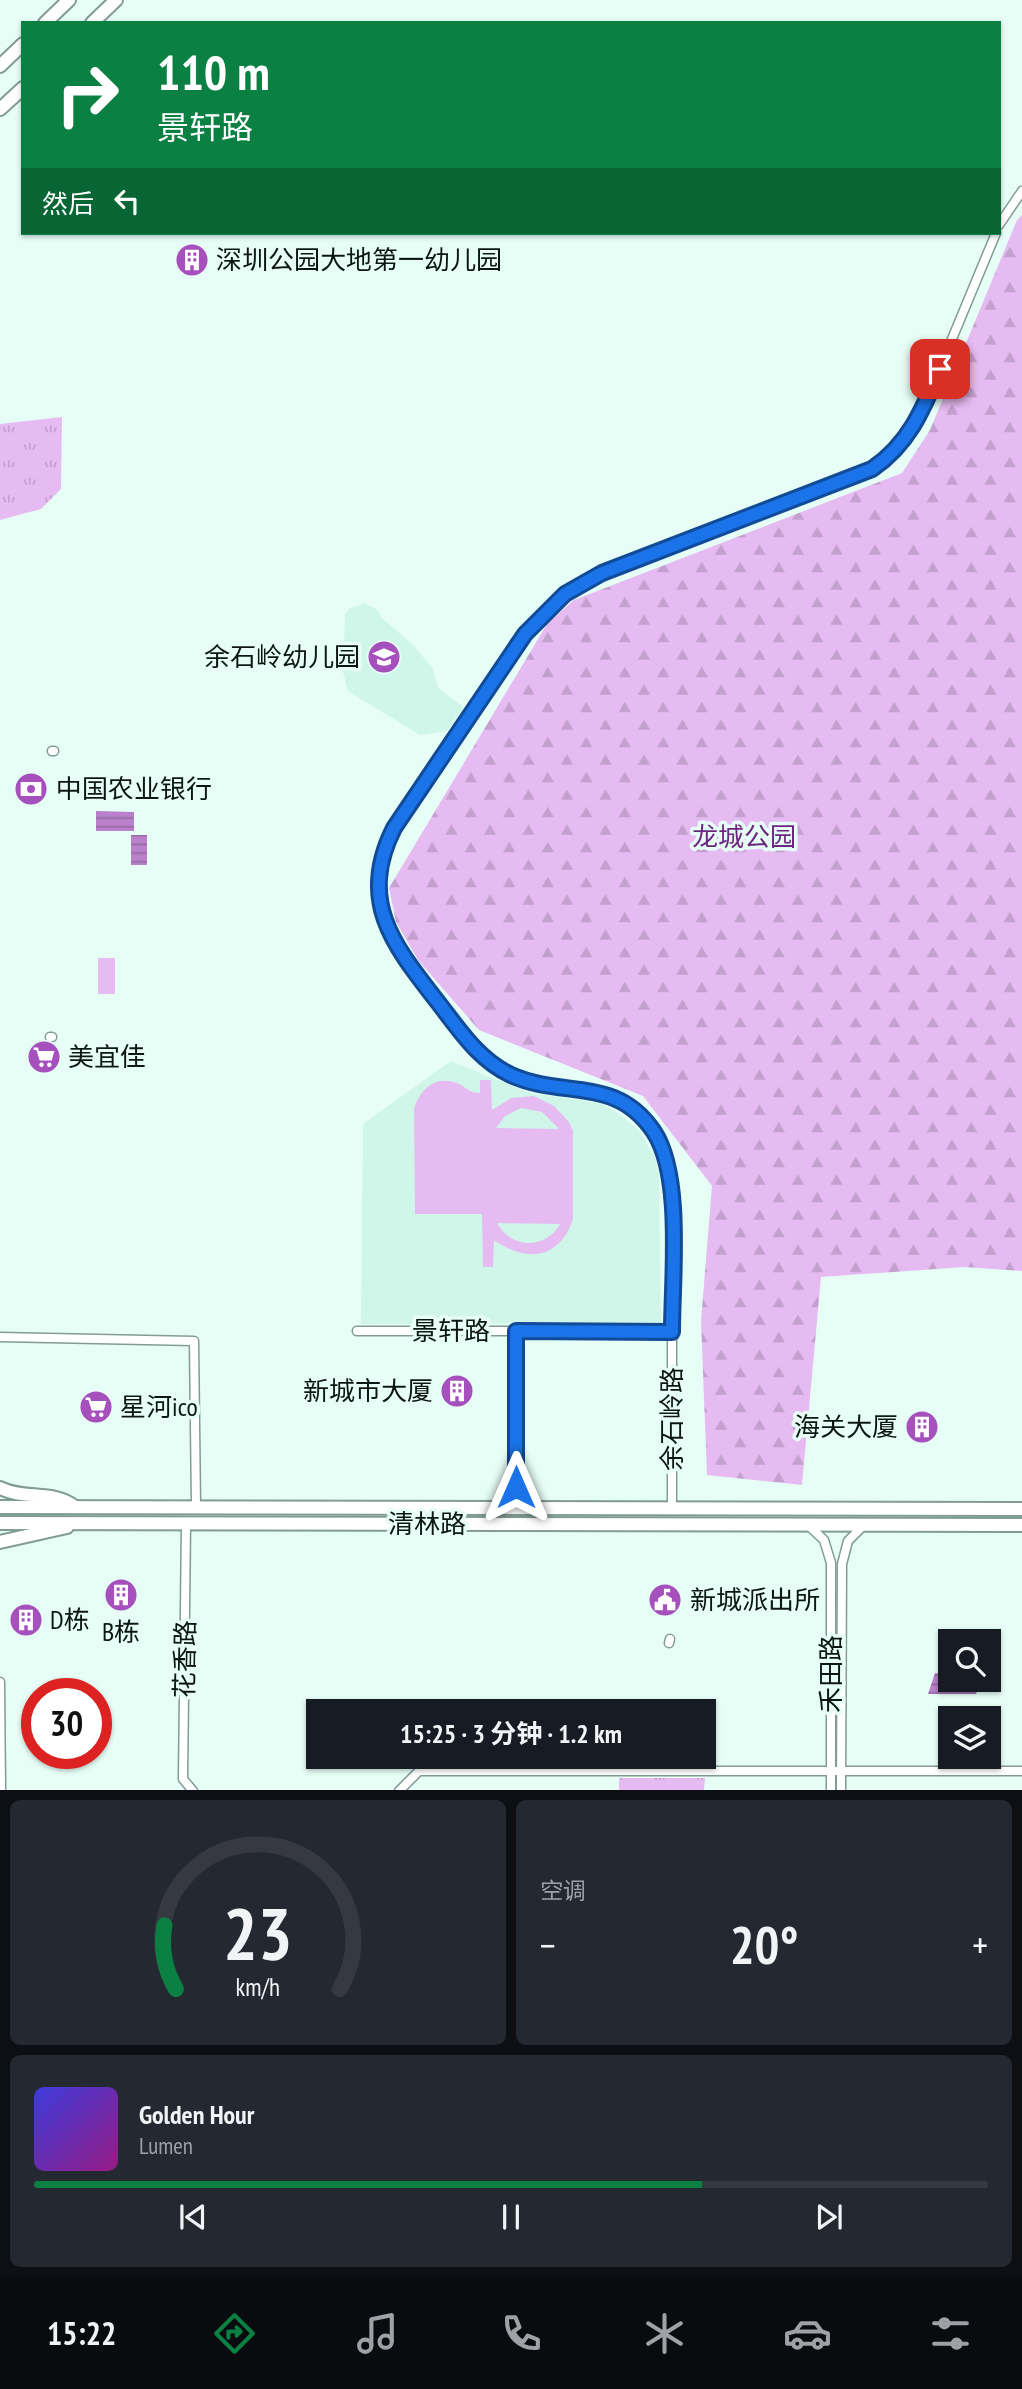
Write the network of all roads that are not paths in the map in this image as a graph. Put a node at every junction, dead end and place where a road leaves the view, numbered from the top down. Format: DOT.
graph roads {
  1 [pos="69,0"];
  2 [pos="116,0"];
  3 [pos="47,21"];
  4 [pos="94,21"];
  5 [pos="21,46"];
  6 [pos="0,65"];
  7 [pos="21,90"];
  8 [pos="0,110"];
  9 [pos="1022,191"];
  10 [pos="1001,222"];
  11 [pos="995,235"];
  12 [pos="357,1331"];
  13 [pos="516,1331"];
  14 [pos="672,1332"];
  15 [pos="0,1337"];
  16 [pos="0,1488"];
  17 [pos="0,1507"];
  18 [pos="75,1507"];
  19 [pos="134,1507"];
  20 [pos="196,1507"];
  21 [pos="516,1508"];
  22 [pos="672,1508"];
  23 [pos="1022,1509"];
  24 [pos="0,1523"];
  25 [pos="74,1523"];
  26 [pos="106,1523"];
  27 [pos="187,1524"];
  28 [pos="806,1525"];
  29 [pos="865,1525"];
  30 [pos="1022,1525"];
  31 [pos="0,1542"];
  32 [pos="0,1682"];
  33 [pos="1022,1771"];
  34 [pos="831,1772"];
  35 [pos="842,1772"];
  36 [pos="1,1790"];
  37 [pos="194,1790"];
  38 [pos="399,1790"];
  39 [pos="831,1790"];
  40 [pos="841,1790"];
  1 -- 3 [label="main road"];
  2 -- 4 [label="main road"];
  5 -- 6 [label="main road"];
  7 -- 8 [label="main road"];
  9 -- 10 [label="street"];
  11 -- 14 [label="street, 余石岭路"];
  12 -- 13 [label="street, 景轩路"];
  13 -- 14 [label="street, 景轩路"];
  13 -- 21 [label="street"];
  14 -- 22 [label="street, 余石岭路"];
  15 -- 20 [label="street"];
  16 -- 18 [label="main road"];
  17 -- 18 [label="main road, 清林路"];
  18 -- 19 [label="main road, 清林路"];
  19 -- 20 [label="main road, 清林路"];
  19 -- 26 [label="main road"];
  20 -- 21 [label="main road, 清林路"];
  21 -- 22 [label="main road, 清林路"];
  22 -- 23 [label="main road, 清林路"];
  24 -- 25 [label="main road, 清林路"];
  25 -- 26 [label="main road, 清林路"];
  25 -- 31 [label="main road"];
  26 -- 27 [label="main road, 清林路"];
  27 -- 28 [label="main road, 清林路"];
  27 -- 37 [label="street, 花香路"];
  28 -- 29 [label="main road, 清林路"];
  28 -- 34 [label="street, 禾田路"];
  29 -- 30 [label="main road, 清林路"];
  29 -- 35 [label="street, 禾田路"];
  32 -- 36 [label="street"];
  33 -- 35 [label="street"];
  34 -- 35 [label="street"];
  34 -- 38 [label="street"];
  34 -- 39 [label="street, 禾田路"];
  35 -- 40 [label="street, 禾田路"];
}
